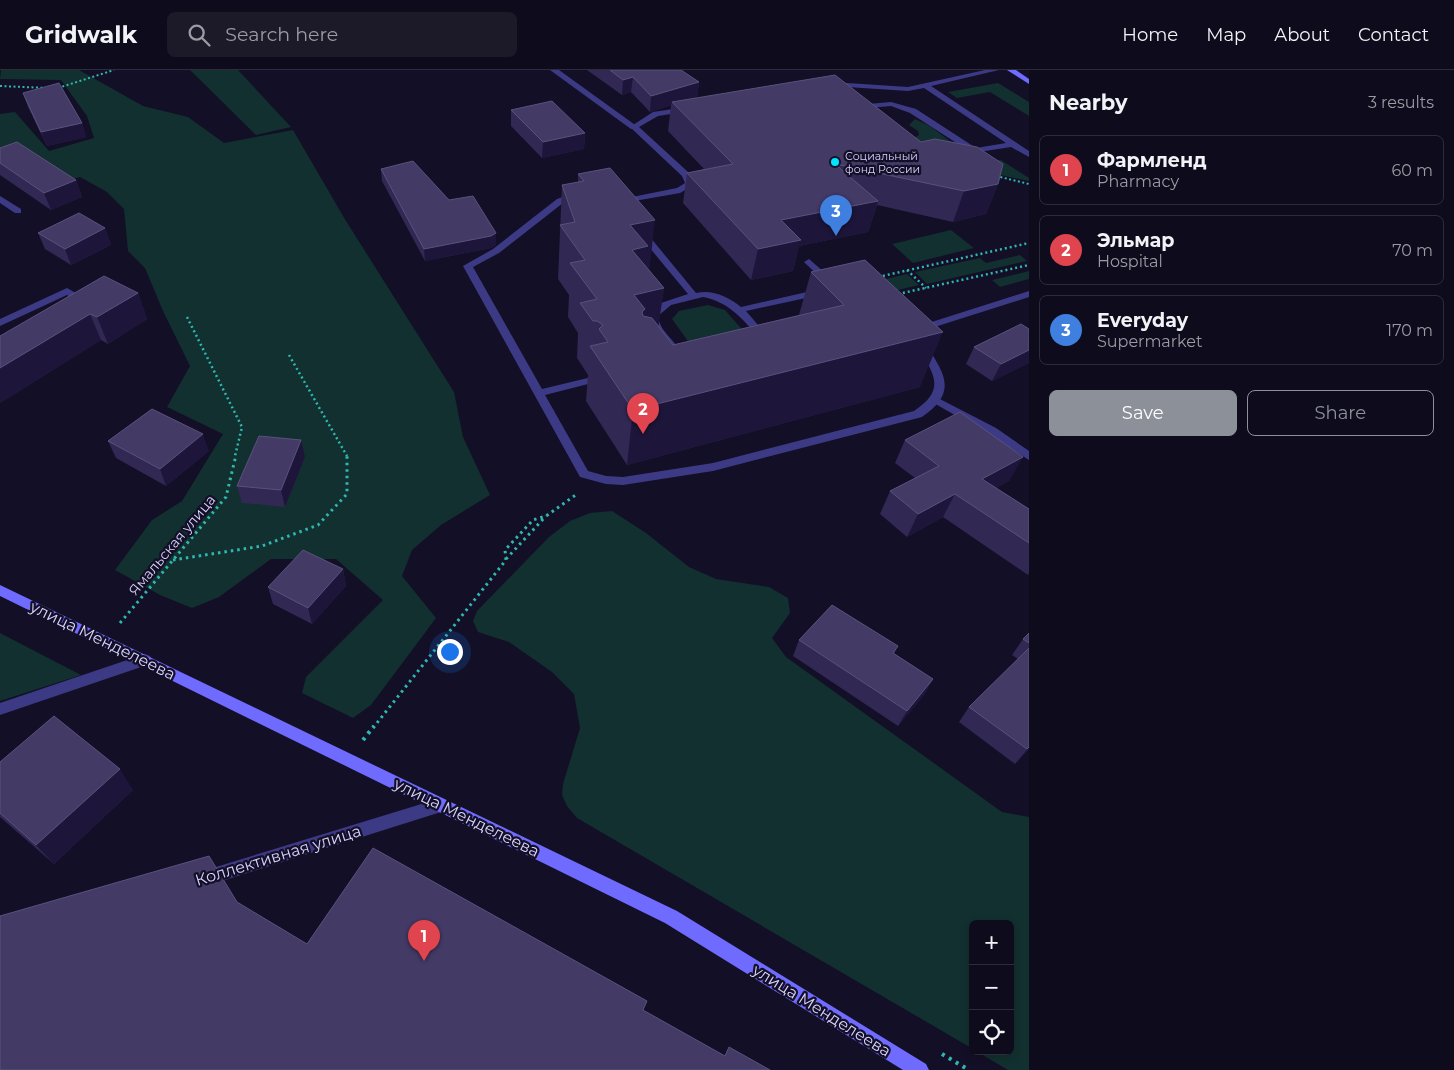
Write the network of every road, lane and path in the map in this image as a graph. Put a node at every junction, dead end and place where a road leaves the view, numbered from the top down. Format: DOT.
graph roads {
  1 [pos="114,70"];
  2 [pos="554,70"];
  3 [pos="995,70"];
  4 [pos="1011,70"];
  5 [pos="1029,82"];
  6 [pos="826,84"];
  7 [pos="0,86"];
  8 [pos="926,86"];
  9 [pos="47,88"];
  10 [pos="57,88"];
  11 [pos="853,107"];
  12 [pos="692,108"];
  13 [pos="634,127"];
  14 [pos="1013,144"];
  15 [pos="1029,155"];
  16 [pos="590,193"];
  17 [pos="0,199"];
  18 [pos="616,203"];
  19 [pos="18,211"];
  20 [pos="634,224"];
  21 [pos="1029,243"];
  22 [pos="809,262"];
  23 [pos="1029,265"];
  24 [pos="907,270"];
  25 [pos="835,286"];
  26 [pos="926,288"];
  27 [pos="898,294"];
  28 [pos="1029,294"];
  29 [pos="694,296"];
  30 [pos="66,309"];
  31 [pos="739,310"];
  32 [pos="187,316"];
  33 [pos="0,323"];
  34 [pos="289,356"];
  35 [pos="592,380"];
  36 [pos="538,393"];
  37 [pos="936,400"];
  38 [pos="1029,456"];
  39 [pos="600,478"];
  40 [pos="546,516"];
  41 [pos="173,560"];
  42 [pos="506,560"];
  43 [pos="0,590"];
  44 [pos="105,640"];
  45 [pos="145,660"];
  46 [pos="0,708"];
  47 [pos="363,740"];
  48 [pos="441,805"];
  49 [pos="190,882"];
  50 [pos="919,1070"];
  1 -- 10 [label="path"];
  2 -- 13 [label="street"];
  3 -- 8 [label="street"];
  4 -- 5 [label="main road"];
  6 -- 8 [label="street"];
  7 -- 9 [label="path"];
  8 -- 14 [label="street"];
  11 -- 14 [label="street"];
  12 -- 13 [label="street"];
  13 -- 18 [label="street"];
  14 -- 15 [label="street"];
  16 -- 36 [label="street"];
  17 -- 19 [label="street"];
  20 -- 29 [label="street"];
  21 -- 24 [label="path"];
  22 -- 25 [label="street"];
  23 -- 26 [label="path"];
  24 -- 25 [label="path"];
  24 -- 26 [label="path"];
  25 -- 31 [label="street"];
  26 -- 27 [label="path"];
  28 -- 37 [label="street"];
  29 -- 31 [label="street"];
  29 -- 31 [label="street"];
  30 -- 33 [label="street"];
  32 -- 41 [label="path, Ямальская улица"];
  34 -- 41 [label="path"];
  35 -- 36 [label="street"];
  36 -- 39 [label="street"];
  37 -- 38 [label="street"];
  37 -- 39 [label="street"];
  39 -- 40 [label="path"];
  40 -- 42 [label="path"];
  40 -- 42 [label="path"];
  41 -- 44 [label="path, Ямальская улица"];
  42 -- 47 [label="path"];
  43 -- 44 [label="main road, улица Менделеева"];
  44 -- 45 [label="main road, улица Менделеева"];
  45 -- 46 [label="street"];
  45 -- 48 [label="main road, улица Менделеева"];
  48 -- 49 [label="street, Коллективная улица"];
  48 -- 50 [label="main road, улица Менделеева"];
}
